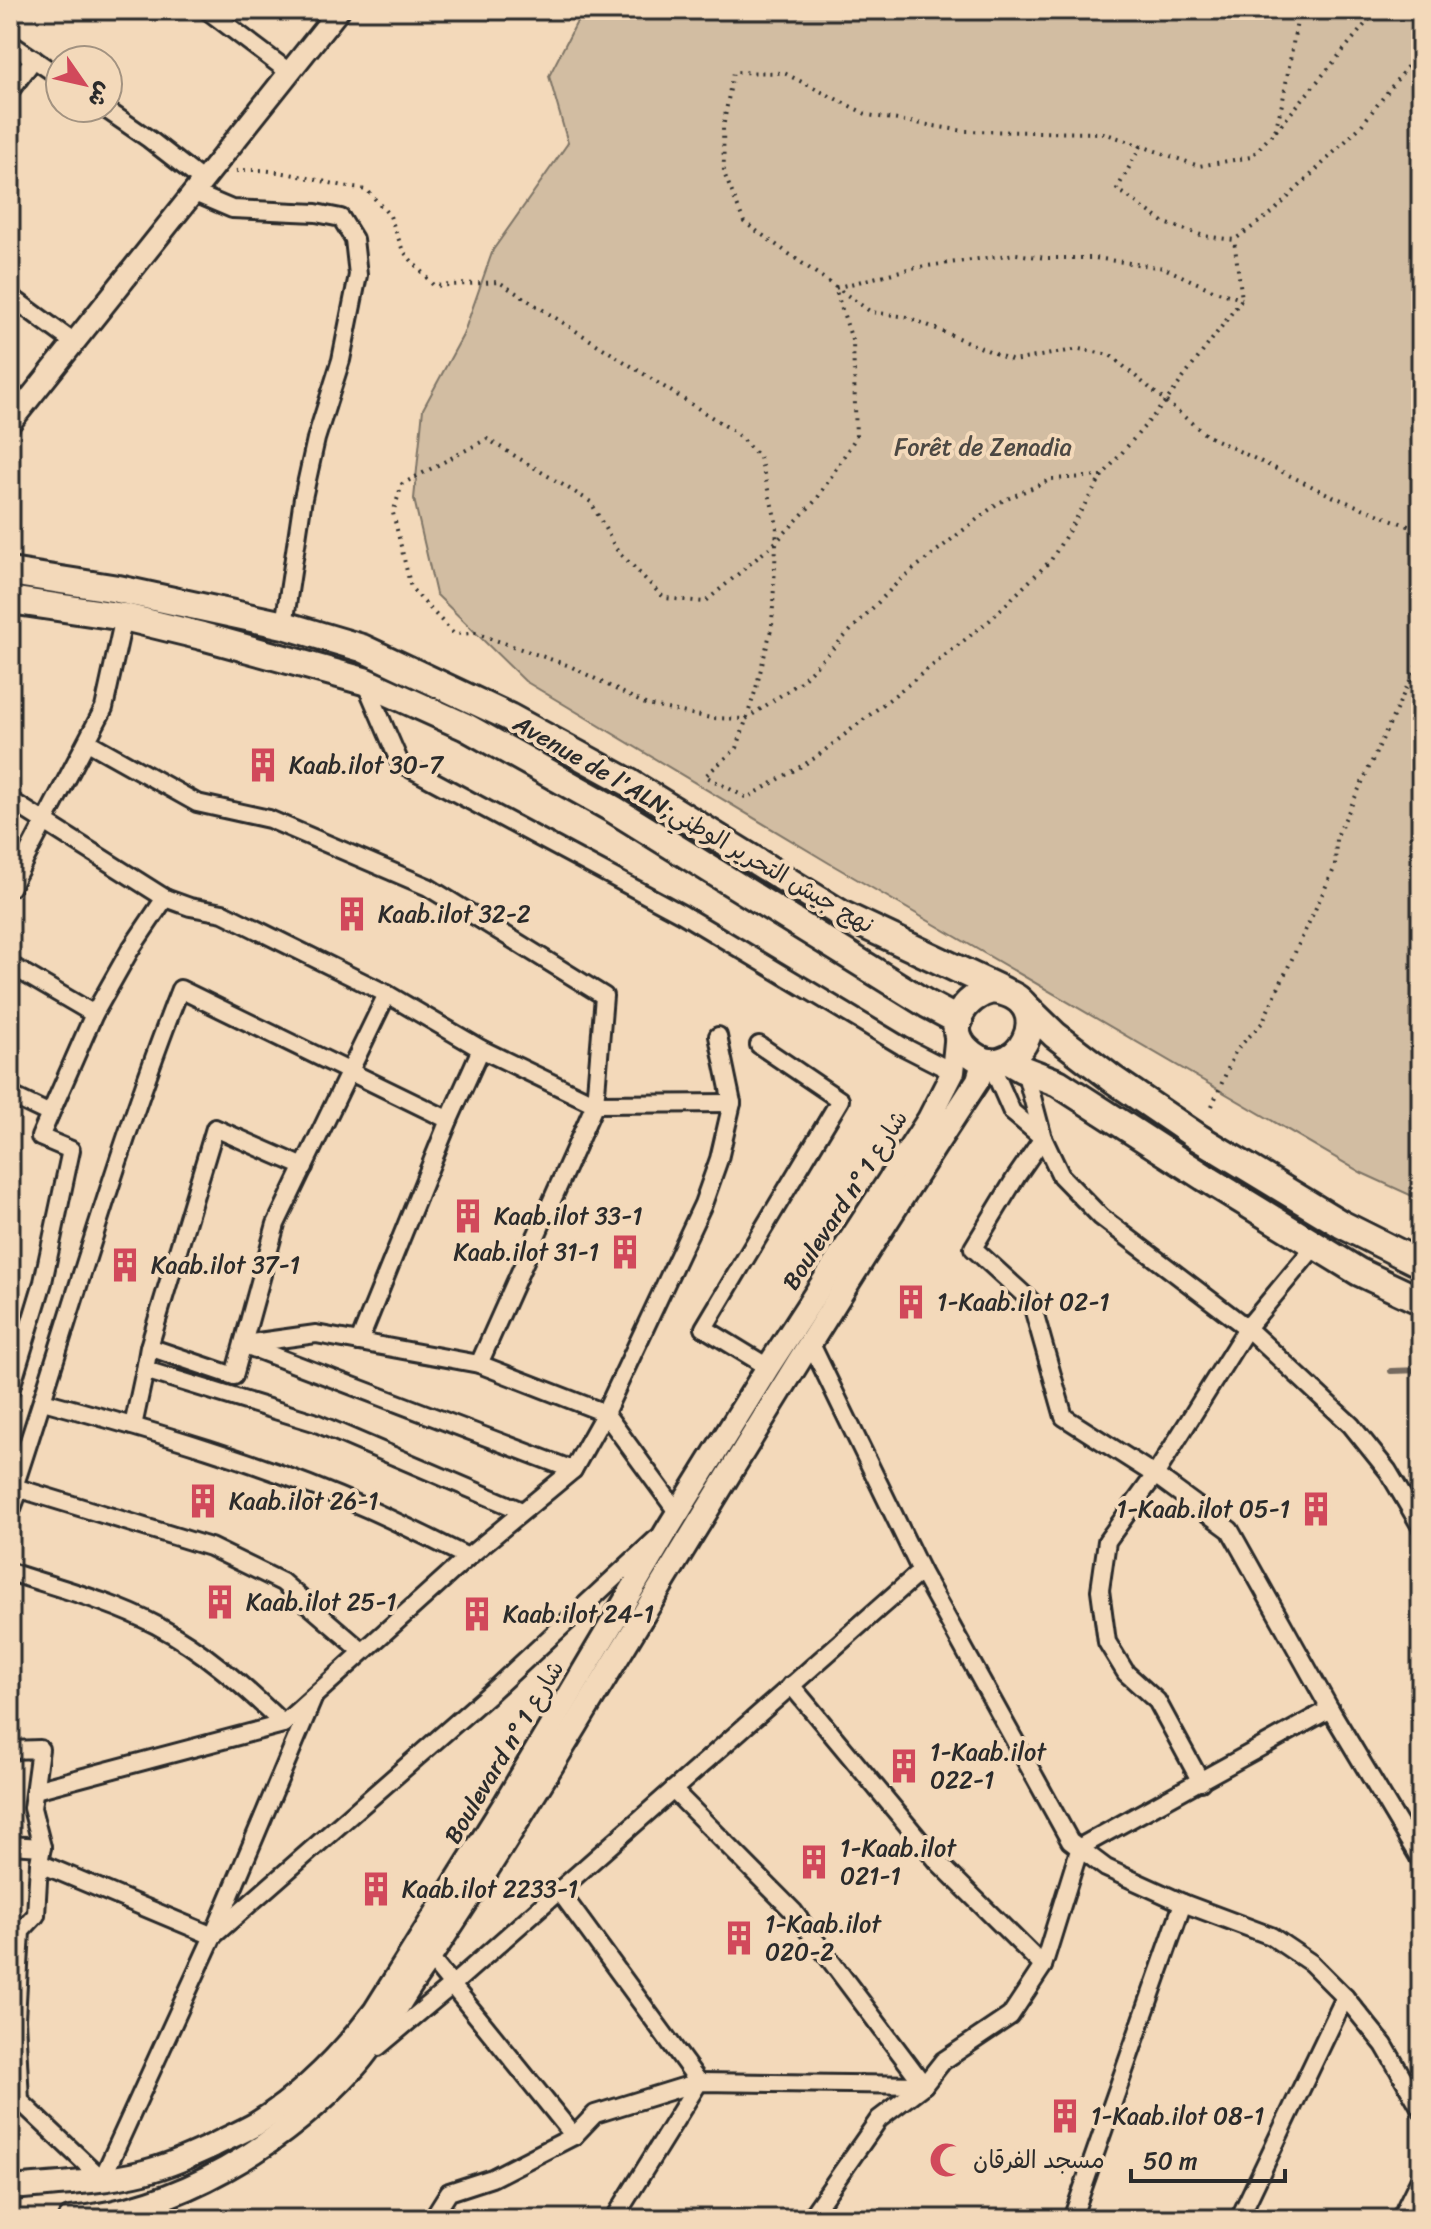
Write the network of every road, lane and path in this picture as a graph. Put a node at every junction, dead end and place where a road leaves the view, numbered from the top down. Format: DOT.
graph roads {
  1 [pos="207,10"];
  2 [pos="339,10"];
  3 [pos="1299,10"];
  4 [pos="1377,10"];
  5 [pos="10,43"];
  6 [pos="1421,49"];
  7 [pos="34,59"];
  8 [pos="44,66"];
  9 [pos="289,72"];
  10 [pos="10,91"];
  11 [pos="124,122"];
  12 [pos="1275,131"];
  13 [pos="1141,146"];
  14 [pos="197,187"];
  15 [pos="1234,240"];
  16 [pos="835,288"];
  17 [pos="1242,299"];
  18 [pos="11,300"];
  19 [pos="73,342"];
  20 [pos="1167,400"];
  21 [pos="10,423"];
  22 [pos="1102,476"];
  23 [pos="1421,531"];
  24 [pos="776,542"];
  25 [pos="10,572"];
  26 [pos="10,600"];
  27 [pos="124,617"];
  28 [pos="284,625"];
  29 [pos="1421,657"];
  30 [pos="364,681"];
  31 [pos="746,719"];
  32 [pos="88,742"];
  33 [pos="10,800"];
  34 [pos="44,822"];
  35 [pos="10,888"];
  36 [pos="165,898"];
  37 [pos="10,965"];
  38 [pos="387,994"];
  39 [pos="1014,998"];
  40 [pos="94,1014"];
  41 [pos="958,1027"];
  42 [pos="718,1036"];
  43 [pos="759,1045"];
  44 [pos="481,1049"];
  45 [pos="1004,1061"];
  46 [pos="349,1072"];
  47 [pos="953,1072"];
  48 [pos="10,1095"];
  49 [pos="732,1103"];
  50 [pos="595,1104"];
  51 [pos="1212,1106"];
  52 [pos="50,1114"];
  53 [pos="449,1120"];
  54 [pos="1043,1138"];
  55 [pos="304,1167"];
  56 [pos="1315,1246"];
  57 [pos="1421,1264"];
  58 [pos="1421,1301"];
  59 [pos="1247,1328"];
  60 [pos="359,1342"];
  61 [pos="243,1344"];
  62 [pos="811,1344"];
  63 [pos="149,1347"];
  64 [pos="479,1364"];
  65 [pos="768,1367"];
  66 [pos="145,1370"];
  67 [pos="10,1391"];
  68 [pos="43,1401"];
  69 [pos="605,1413"];
  70 [pos="133,1426"];
  71 [pos="573,1470"];
  72 [pos="1155,1475"];
  73 [pos="14,1489"];
  74 [pos="522,1511"];
  75 [pos="10,1514"];
  76 [pos="673,1520"];
  77 [pos="1421,1527"];
  78 [pos="468,1557"];
  79 [pos="921,1571"];
  80 [pos="10,1572"];
  81 [pos="362,1651"];
  82 [pos="791,1685"];
  83 [pos="315,1694"];
  84 [pos="1330,1709"];
  85 [pos="283,1724"];
  86 [pos="10,1750"];
  87 [pos="1201,1782"];
  88 [pos="35,1790"];
  89 [pos="673,1790"];
  90 [pos="10,1845"];
  91 [pos="1080,1847"];
  92 [pos="40,1855"];
  93 [pos="1421,1861"];
  94 [pos="558,1889"];
  95 [pos="1183,1903"];
  96 [pos="16,1930"];
  97 [pos="213,1936"];
  98 [pos="430,1958"];
  99 [pos="1043,1966"];
  100 [pos="451,1986"];
  101 [pos="1345,1997"];
  102 [pos="13,2019"];
  103 [pos="357,2064"];
  104 [pos="699,2082"];
  105 [pos="924,2085"];
  106 [pos="15,2101"];
  107 [pos="1421,2109"];
  108 [pos="574,2136"];
  109 [pos="1421,2176"];
  110 [pos="102,2179"];
  111 [pos="10,2188"];
  112 [pos="70,2219"];
  113 [pos="432,2219"];
  114 [pos="614,2219"];
  115 [pos="809,2219"];
  116 [pos="1072,2219"];
  117 [pos="1239,2219"];
  118 [pos="1400,2219"];
  1 -- 9 [label="street"];
  2 -- 9 [label="street"];
  3 -- 12 [label="path"];
  4 -- 12 [label="path"];
  5 -- 7 [label="street"];
  6 -- 15 [label="path"];
  7 -- 8 [label="street"];
  7 -- 10 [label="street"];
  9 -- 14 [label="street"];
  11 -- 14 [label="street"];
  12 -- 13 [label="path"];
  13 -- 15 [label="path"];
  13 -- 16 [label="path"];
  14 -- 19 [label="street"];
  14 -- 24 [label="path"];
  14 -- 28 [label="street"];
  15 -- 17 [label="path"];
  16 -- 17 [label="path"];
  16 -- 20 [label="path"];
  16 -- 24 [label="path"];
  17 -- 20 [label="path"];
  18 -- 19 [label="street"];
  19 -- 21 [label="street"];
  20 -- 22 [label="path"];
  20 -- 23 [label="path"];
  22 -- 31 [label="path"];
  22 -- 31 [label="path"];
  24 -- 31 [label="path"];
  24 -- 31 [label="path"];
  25 -- 28 [label="main road, Avenue de l'ALN;نهج جيش التحرير الوطني"];
  26 -- 27 [label="main road"];
  27 -- 30 [label="main road"];
  27 -- 32 [label="street"];
  28 -- 39 [label="main road, Avenue de l'ALN;نهج جيش التحرير الوطني"];
  29 -- 51 [label="path"];
  30 -- 41 [label="main road"];
  30 -- 47 [label="street"];
  32 -- 34 [label="street"];
  32 -- 50 [label="street"];
  33 -- 34 [label="street"];
  34 -- 35 [label="street"];
  34 -- 36 [label="street"];
  36 -- 38 [label="street"];
  36 -- 40 [label="street"];
  37 -- 40 [label="street"];
  38 -- 44 [label="street"];
  38 -- 46 [label="street"];
  39 -- 41 [label="main road"];
  39 -- 45 [label="main road"];
  39 -- 57 [label="main road, Avenue de l'ALN;نهج جيش التحرير الوطني"];
  40 -- 52 [label="street"];
  41 -- 45 [label="main road"];
  41 -- 47 [label="main road, Boulevard n° شارع 1"];
  42 -- 49 [label="street"];
  43 -- 65 [label="street"];
  44 -- 50 [label="street"];
  44 -- 53 [label="street"];
  45 -- 54 [label="street"];
  45 -- 54 [label="street"];
  45 -- 56 [label="main road"];
  45 -- 62 [label="main road, Boulevard n° شارع 1"];
  46 -- 53 [label="street"];
  46 -- 55 [label="street"];
  46 -- 68 [label="street"];
  47 -- 65 [label="main road, Boulevard n° شارع 1"];
  48 -- 52 [label="street"];
  49 -- 50 [label="street"];
  49 -- 69 [label="street"];
  50 -- 64 [label="street"];
  52 -- 67 [label="street"];
  53 -- 60 [label="street"];
  54 -- 59 [label="street"];
  54 -- 72 [label="street"];
  55 -- 61 [label="street"];
  55 -- 63 [label="street"];
  56 -- 58 [label="main road"];
  56 -- 59 [label="street"];
  59 -- 72 [label="street"];
  59 -- 77 [label="street"];
  60 -- 61 [label="street"];
  60 -- 64 [label="street"];
  61 -- 63 [label="street"];
  61 -- 71 [label="street"];
  62 -- 79 [label="street"];
  62 -- 98 [label="main road, Boulevard n° شارع 1"];
  63 -- 66 [label="street"];
  64 -- 69 [label="street"];
  65 -- 76 [label="main road, Boulevard n° شارع 1"];
  66 -- 70 [label="street"];
  66 -- 74 [label="street"];
  68 -- 70 [label="street"];
  68 -- 73 [label="street"];
  69 -- 71 [label="street"];
  69 -- 76 [label="street"];
  70 -- 78 [label="street"];
  71 -- 74 [label="street"];
  72 -- 84 [label="street"];
  72 -- 87 [label="street"];
  73 -- 75 [label="street"];
  73 -- 81 [label="street"];
  74 -- 78 [label="street"];
  76 -- 97 [label="street"];
  76 -- 110 [label="main road, Boulevard n° شارع 1"];
  78 -- 81 [label="street"];
  79 -- 82 [label="street"];
  79 -- 91 [label="street"];
  80 -- 85 [label="street"];
  81 -- 83 [label="street"];
  82 -- 89 [label="street"];
  82 -- 99 [label="street"];
  83 -- 85 [label="street"];
  83 -- 97 [label="street"];
  84 -- 87 [label="street"];
  84 -- 93 [label="street"];
  85 -- 88 [label="street"];
  86 -- 88 [label="street"];
  87 -- 91 [label="street"];
  88 -- 92 [label="street"];
  89 -- 94 [label="street"];
  89 -- 105 [label="street"];
  90 -- 92 [label="street"];
  91 -- 95 [label="street"];
  91 -- 99 [label="street"];
  92 -- 96 [label="street"];
  92 -- 97 [label="street"];
  94 -- 100 [label="street"];
  94 -- 104 [label="street"];
  95 -- 101 [label="street"];
  95 -- 116 [label="street"];
  96 -- 102 [label="street"];
  97 -- 110 [label="street"];
  98 -- 100 [label="street"];
  98 -- 103 [label="main road, Boulevard n° شارع 1"];
  99 -- 105 [label="street"];
  100 -- 103 [label="street"];
  100 -- 108 [label="street"];
  101 -- 107 [label="street"];
  101 -- 117 [label="street"];
  102 -- 106 [label="street"];
  103 -- 112 [label="main road, Boulevard n° شارع 1"];
  104 -- 105 [label="street"];
  104 -- 108 [label="street"];
  104 -- 114 [label="street"];
  105 -- 115 [label="street"];
  106 -- 110 [label="street"];
  108 -- 113 [label="street"];
  109 -- 118 [label="street"];
  110 -- 111 [label="main road, Boulevard n° شارع 1"];
}
